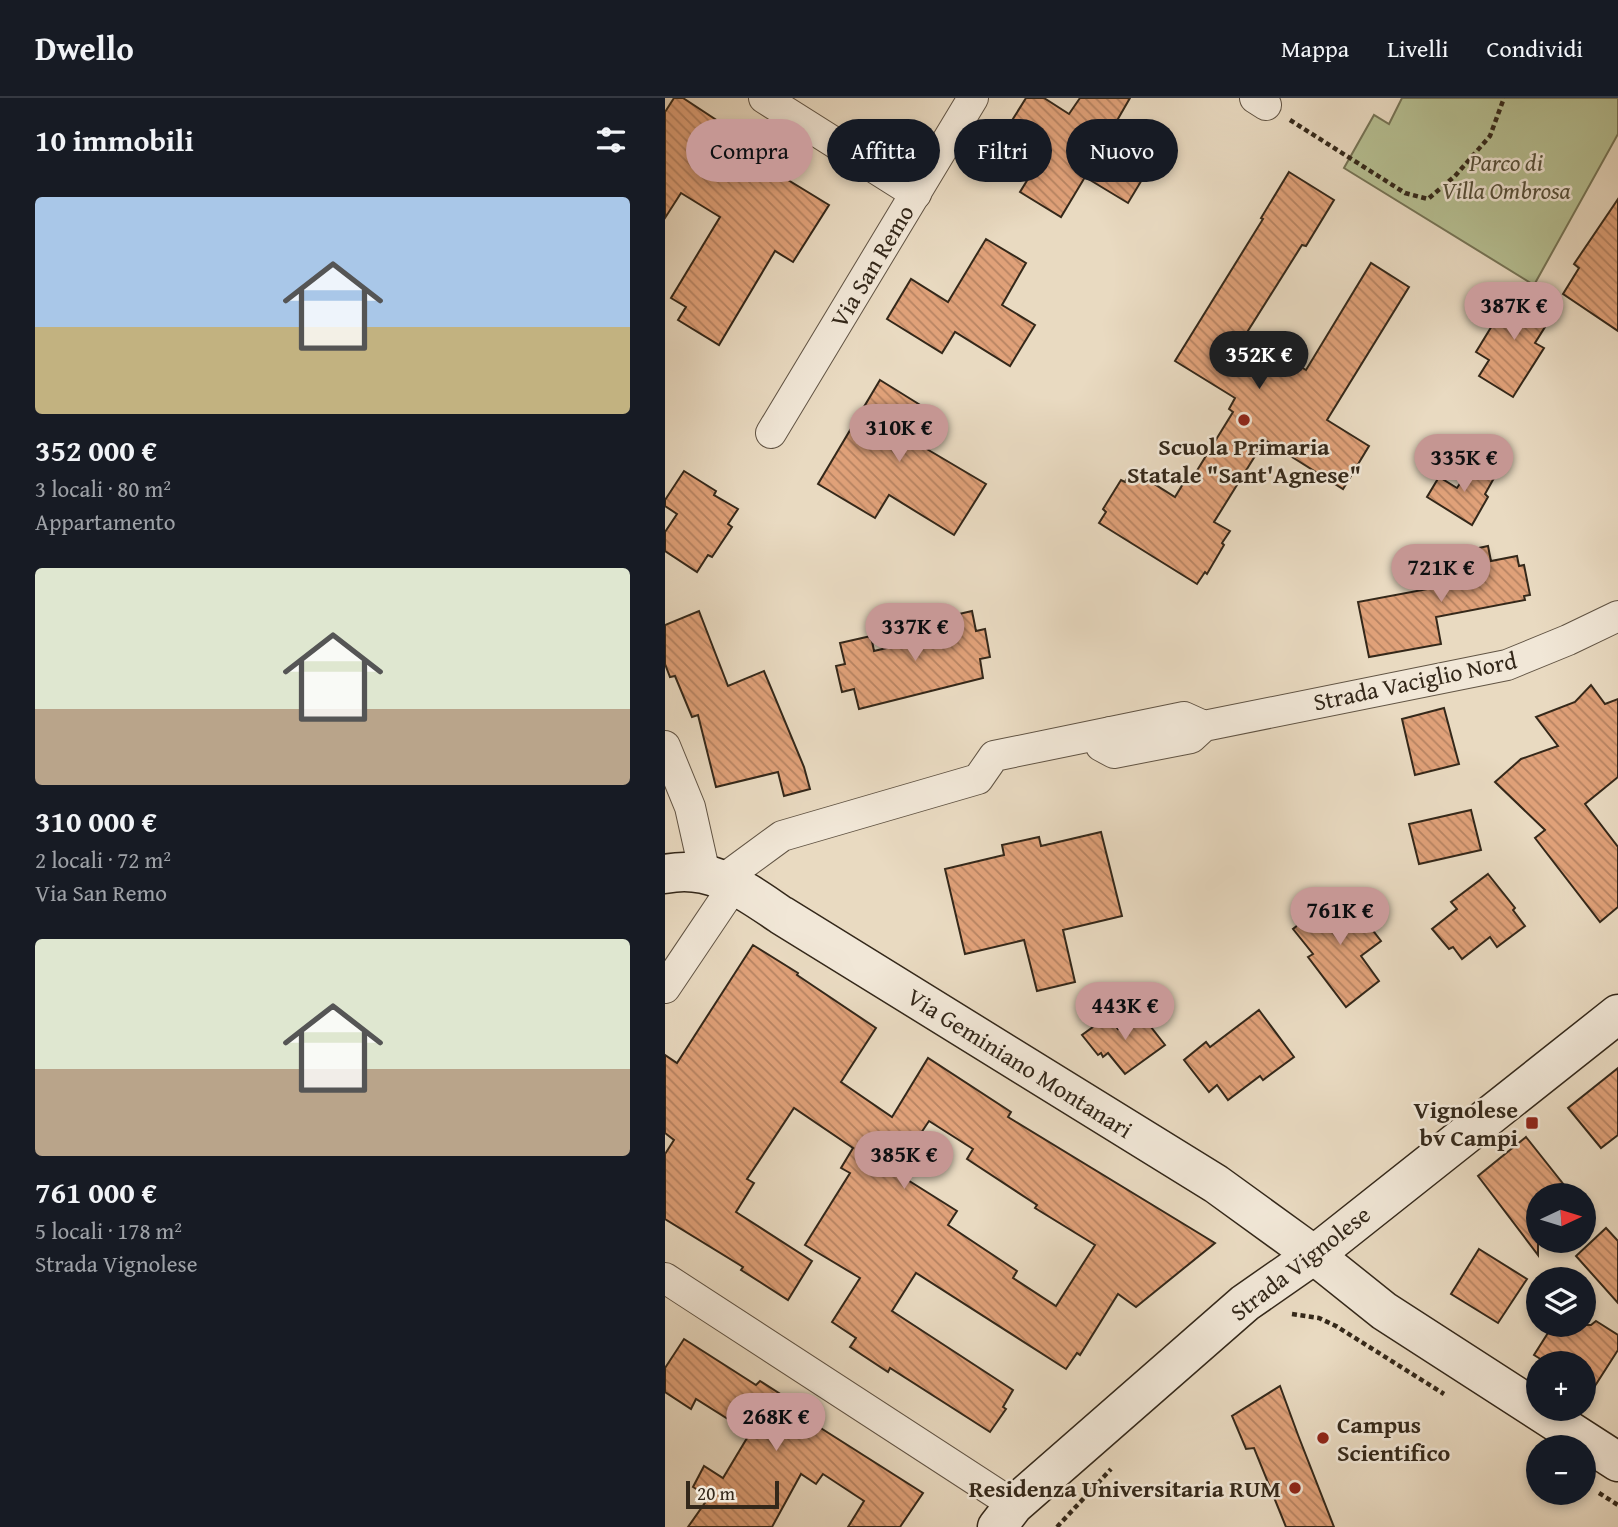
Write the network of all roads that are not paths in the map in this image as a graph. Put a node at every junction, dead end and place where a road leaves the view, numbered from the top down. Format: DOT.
graph roads {
  1 [pos="764,98"];
  2 [pos="973,98"];
  3 [pos="916,194"];
  4 [pos="771,433"];
  5 [pos="1618,616"];
  6 [pos="665,746"];
  7 [pos="694,872"];
  8 [pos="665,988"];
  9 [pos="1618,1014"];
  10 [pos="1314,1255"];
  11 [pos="665,1278"];
  12 [pos="1618,1462"];
  13 [pos="1005,1516"];
  1 -- 3 [label="street"];
  2 -- 3 [label="street, Via San Remo"];
  3 -- 4 [label="street, Via San Remo"];
  5 -- 7 [label="street, Strada Vaciglio Nord"];
  6 -- 7 [label="street"];
  7 -- 8 [label="street, Strada Vaciglio Nord"];
  7 -- 10 [label="street, Via Geminiano Montanari"];
  9 -- 10 [label="street, Strada Vignolese"];
  10 -- 12 [label="street, Via Geminiano Montanari"];
  10 -- 13 [label="street, Strada Vignolese"];
  11 -- 13 [label="street"];
}
